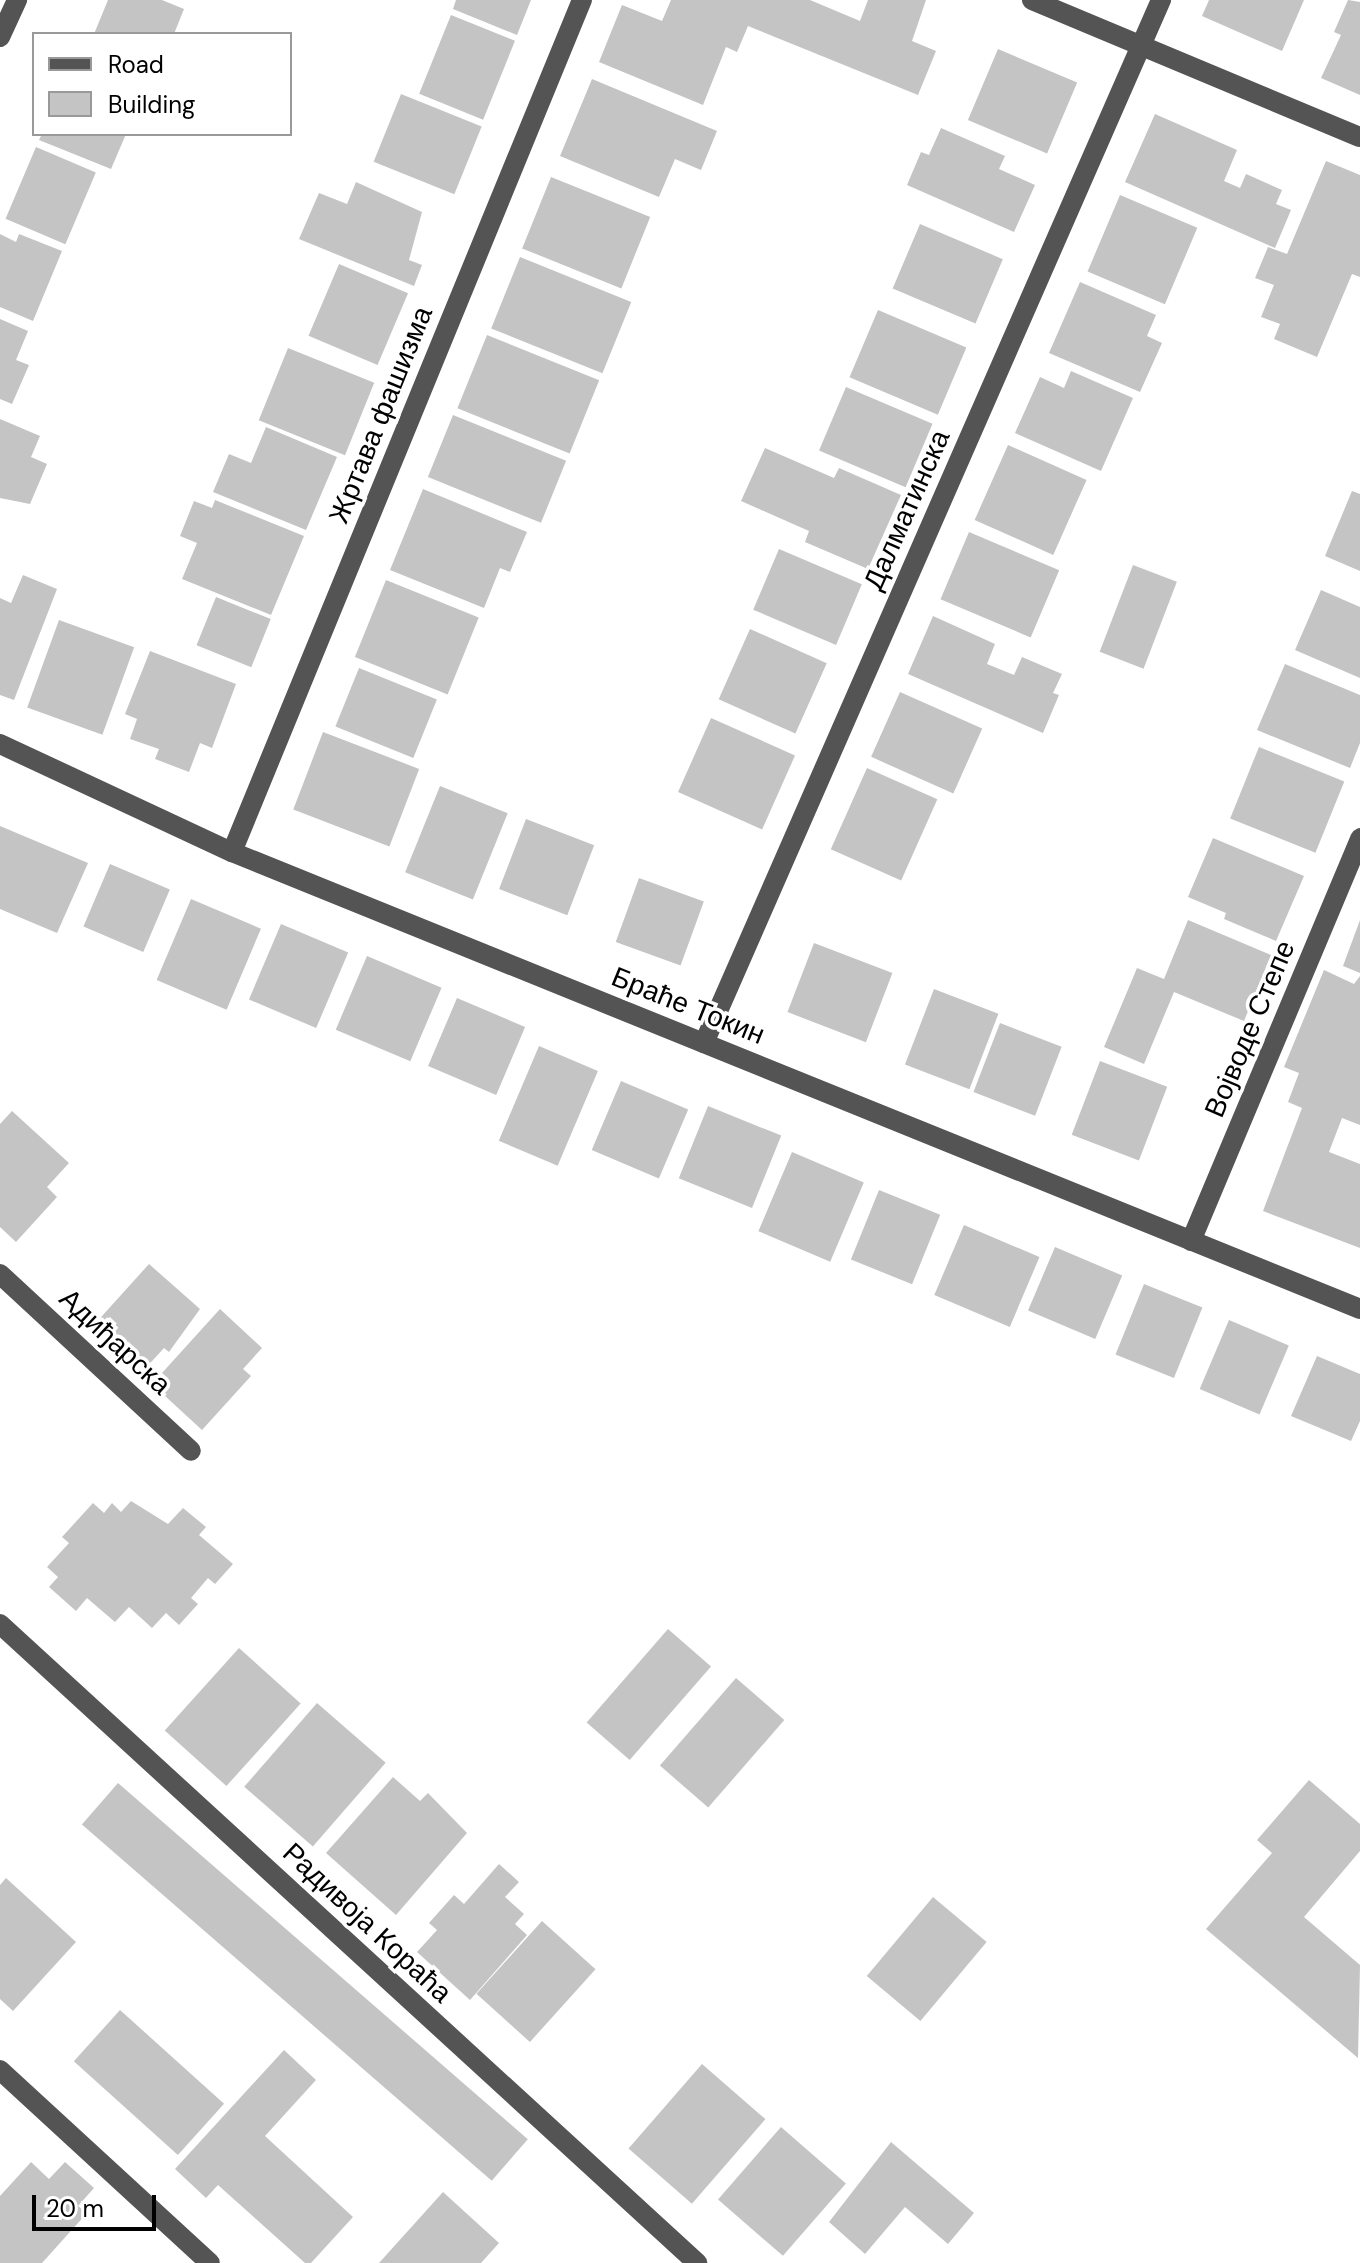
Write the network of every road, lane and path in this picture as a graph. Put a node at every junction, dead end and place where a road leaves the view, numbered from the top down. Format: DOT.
graph roads {
  1 [pos="17,0"];
  2 [pos="582,0"];
  3 [pos="1032,0"];
  4 [pos="1161,0"];
  5 [pos="0,37"];
  6 [pos="1141,46"];
  7 [pos="1360,137"];
  8 [pos="0,744"];
  9 [pos="1360,838"];
  10 [pos="232,852"];
  11 [pos="704,1043"];
  12 [pos="1191,1241"];
  13 [pos="0,1274"];
  14 [pos="1360,1309"];
  15 [pos="191,1451"];
  16 [pos="0,1624"];
  17 [pos="0,2070"];
  18 [pos="210,2263"];
  19 [pos="697,2263"];
  1 -- 5 [label="street"];
  2 -- 10 [label="street, Жртава фашизма"];
  3 -- 6 [label="street"];
  4 -- 6 [label="street, Далматинска"];
  6 -- 7 [label="street"];
  6 -- 11 [label="street, Далматинска"];
  8 -- 10 [label="street, Браће Токин"];
  9 -- 12 [label="street, Војводе Степе"];
  10 -- 11 [label="street, Браће Токин"];
  11 -- 12 [label="street, Браће Токин"];
  12 -- 14 [label="street, Браће Токин"];
  13 -- 15 [label="street, Адиђарска"];
  16 -- 19 [label="street, Радивоја Кораћа"];
  17 -- 18 [label="street"];
}
